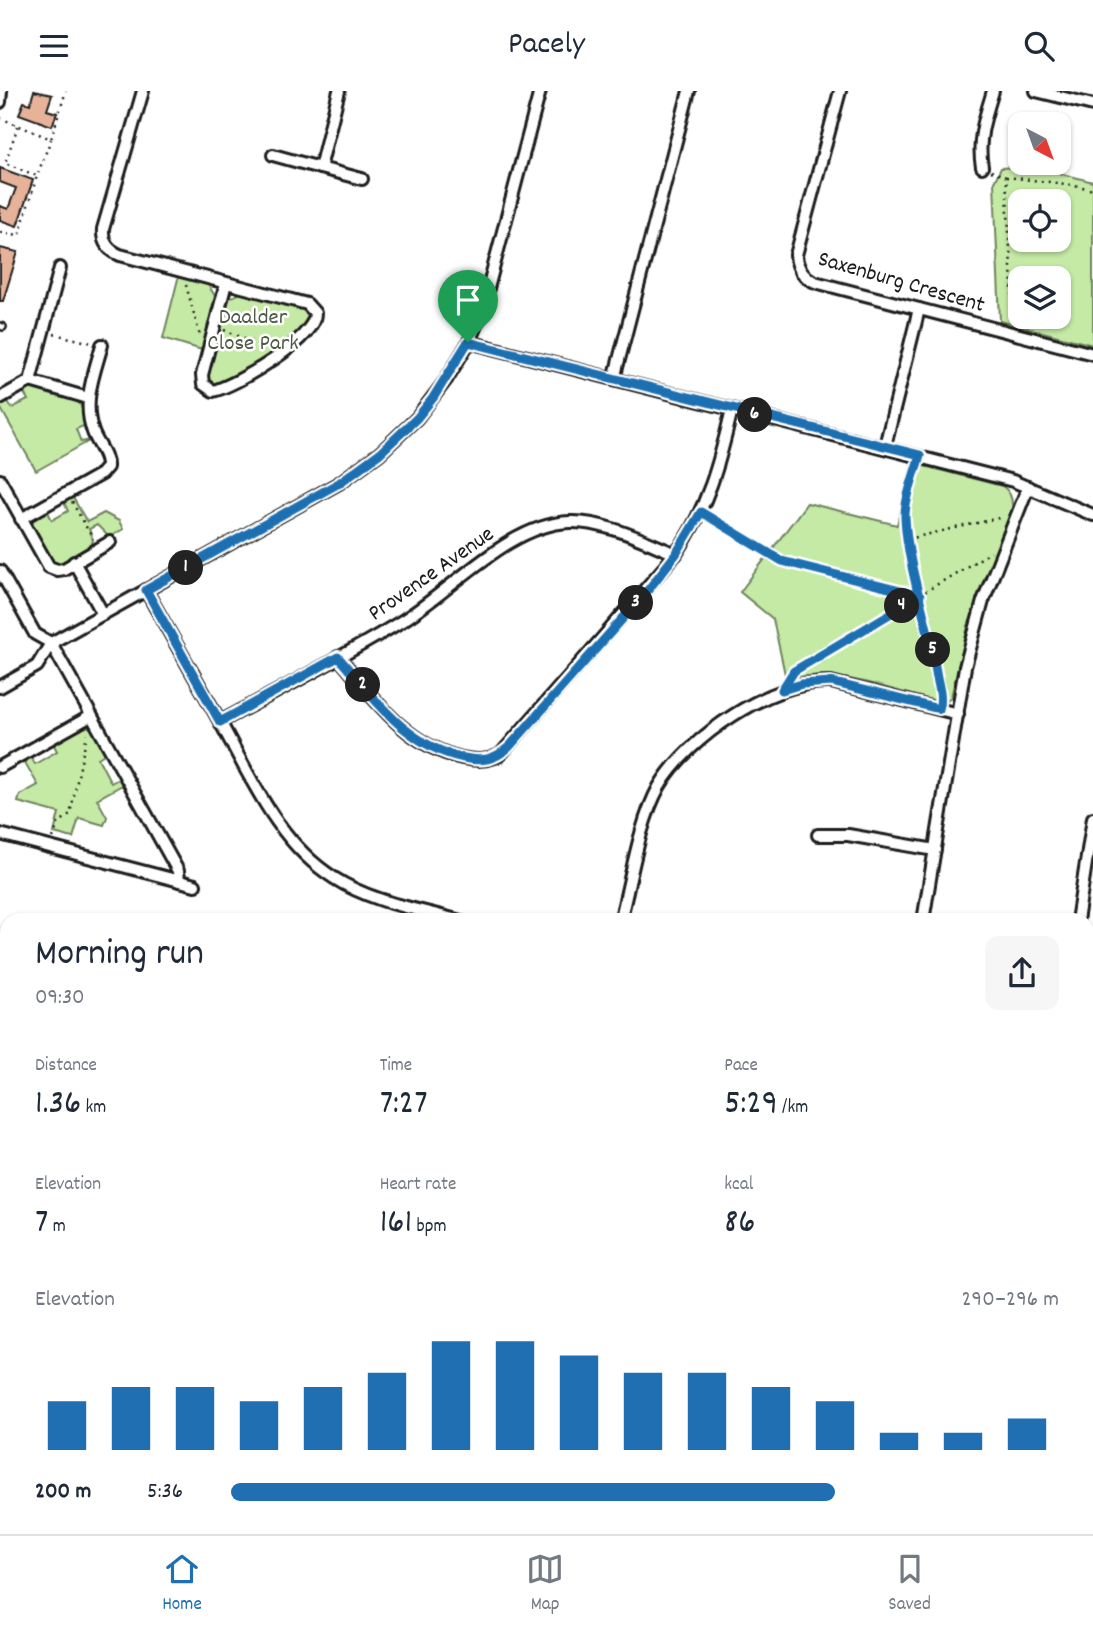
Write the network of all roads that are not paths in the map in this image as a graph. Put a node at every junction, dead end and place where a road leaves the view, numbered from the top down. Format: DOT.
graph roads {
  1 [pos="143,91"];
  2 [pos="339,91"];
  3 [pos="527,91"];
  4 [pos="689,91"];
  5 [pos="840,91"];
  6 [pos="993,91"];
  7 [pos="1036,91"];
  8 [pos="0,92"];
  9 [pos="539,93"];
  10 [pos="0,102"];
  11 [pos="1093,105"];
  12 [pos="273,155"];
  13 [pos="320,167"];
  14 [pos="982,167"];
  15 [pos="362,179"];
  16 [pos="60,268"];
  17 [pos="226,283"];
  18 [pos="919,309"];
  19 [pos="468,342"];
  20 [pos="102,345"];
  21 [pos="1093,353"];
  22 [pos="614,379"];
  23 [pos="30,381"];
  24 [pos="0,398"];
  25 [pos="88,398"];
  26 [pos="732,409"];
  27 [pos="884,446"];
  28 [pos="0,480"];
  29 [pos="1028,487"];
  30 [pos="1093,515"];
  31 [pos="21,519"];
  32 [pos="110,542"];
  33 [pos="676,554"];
  34 [pos="74,562"];
  35 [pos="0,571"];
  36 [pos="146,590"];
  37 [pos="103,614"];
  38 [pos="51,643"];
  39 [pos="338,657"];
  40 [pos="0,687"];
  41 [pos="958,714"];
  42 [pos="91,716"];
  43 [pos="220,722"];
  44 [pos="0,767"];
  45 [pos="1093,818"];
  46 [pos="0,834"];
  47 [pos="818,835"];
  48 [pos="935,850"];
  49 [pos="179,881"];
  50 [pos="195,885"];
  51 [pos="432,913"];
  52 [pos="622,913"];
  53 [pos="924,913"];
  54 [pos="1078,913"];
  1 -- 17 [label="street"];
  2 -- 13 [label="street"];
  3 -- 9 [label="street"];
  4 -- 22 [label="street"];
  5 -- 18 [label="street, Saxenburg Crescent"];
  6 -- 14 [label="street"];
  7 -- 11 [label="street"];
  8 -- 10 [label="street"];
  9 -- 19 [label="street"];
  12 -- 13 [label="street"];
  13 -- 15 [label="street"];
  16 -- 23 [label="street"];
  17 -- 17 [label="street"];
  18 -- 21 [label="street, Saxenburg Crescent"];
  18 -- 27 [label="street"];
  19 -- 22 [label="street"];
  19 -- 36 [label="street"];
  20 -- 25 [label="street"];
  22 -- 26 [label="street"];
  23 -- 24 [label="street"];
  23 -- 25 [label="street"];
  25 -- 31 [label="street"];
  26 -- 27 [label="street"];
  26 -- 33 [label="street"];
  27 -- 29 [label="street"];
  28 -- 31 [label="street"];
  29 -- 30 [label="street"];
  29 -- 41 [label="street"];
  31 -- 34 [label="street"];
  32 -- 34 [label="street"];
  33 -- 39 [label="street, Provence Avenue"];
  33 -- 39 [label="street"];
  34 -- 37 [label="street"];
  35 -- 38 [label="street"];
  36 -- 37 [label="street"];
  36 -- 43 [label="street"];
  37 -- 38 [label="street"];
  38 -- 40 [label="street"];
  38 -- 42 [label="street"];
  39 -- 43 [label="street, Provence Avenue"];
  41 -- 48 [label="street"];
  41 -- 52 [label="street"];
  42 -- 44 [label="street"];
  42 -- 49 [label="street"];
  43 -- 51 [label="street"];
  45 -- 54 [label="street"];
  46 -- 49 [label="street"];
  47 -- 48 [label="street"];
  48 -- 53 [label="street"];
  49 -- 50 [label="street"];
}
